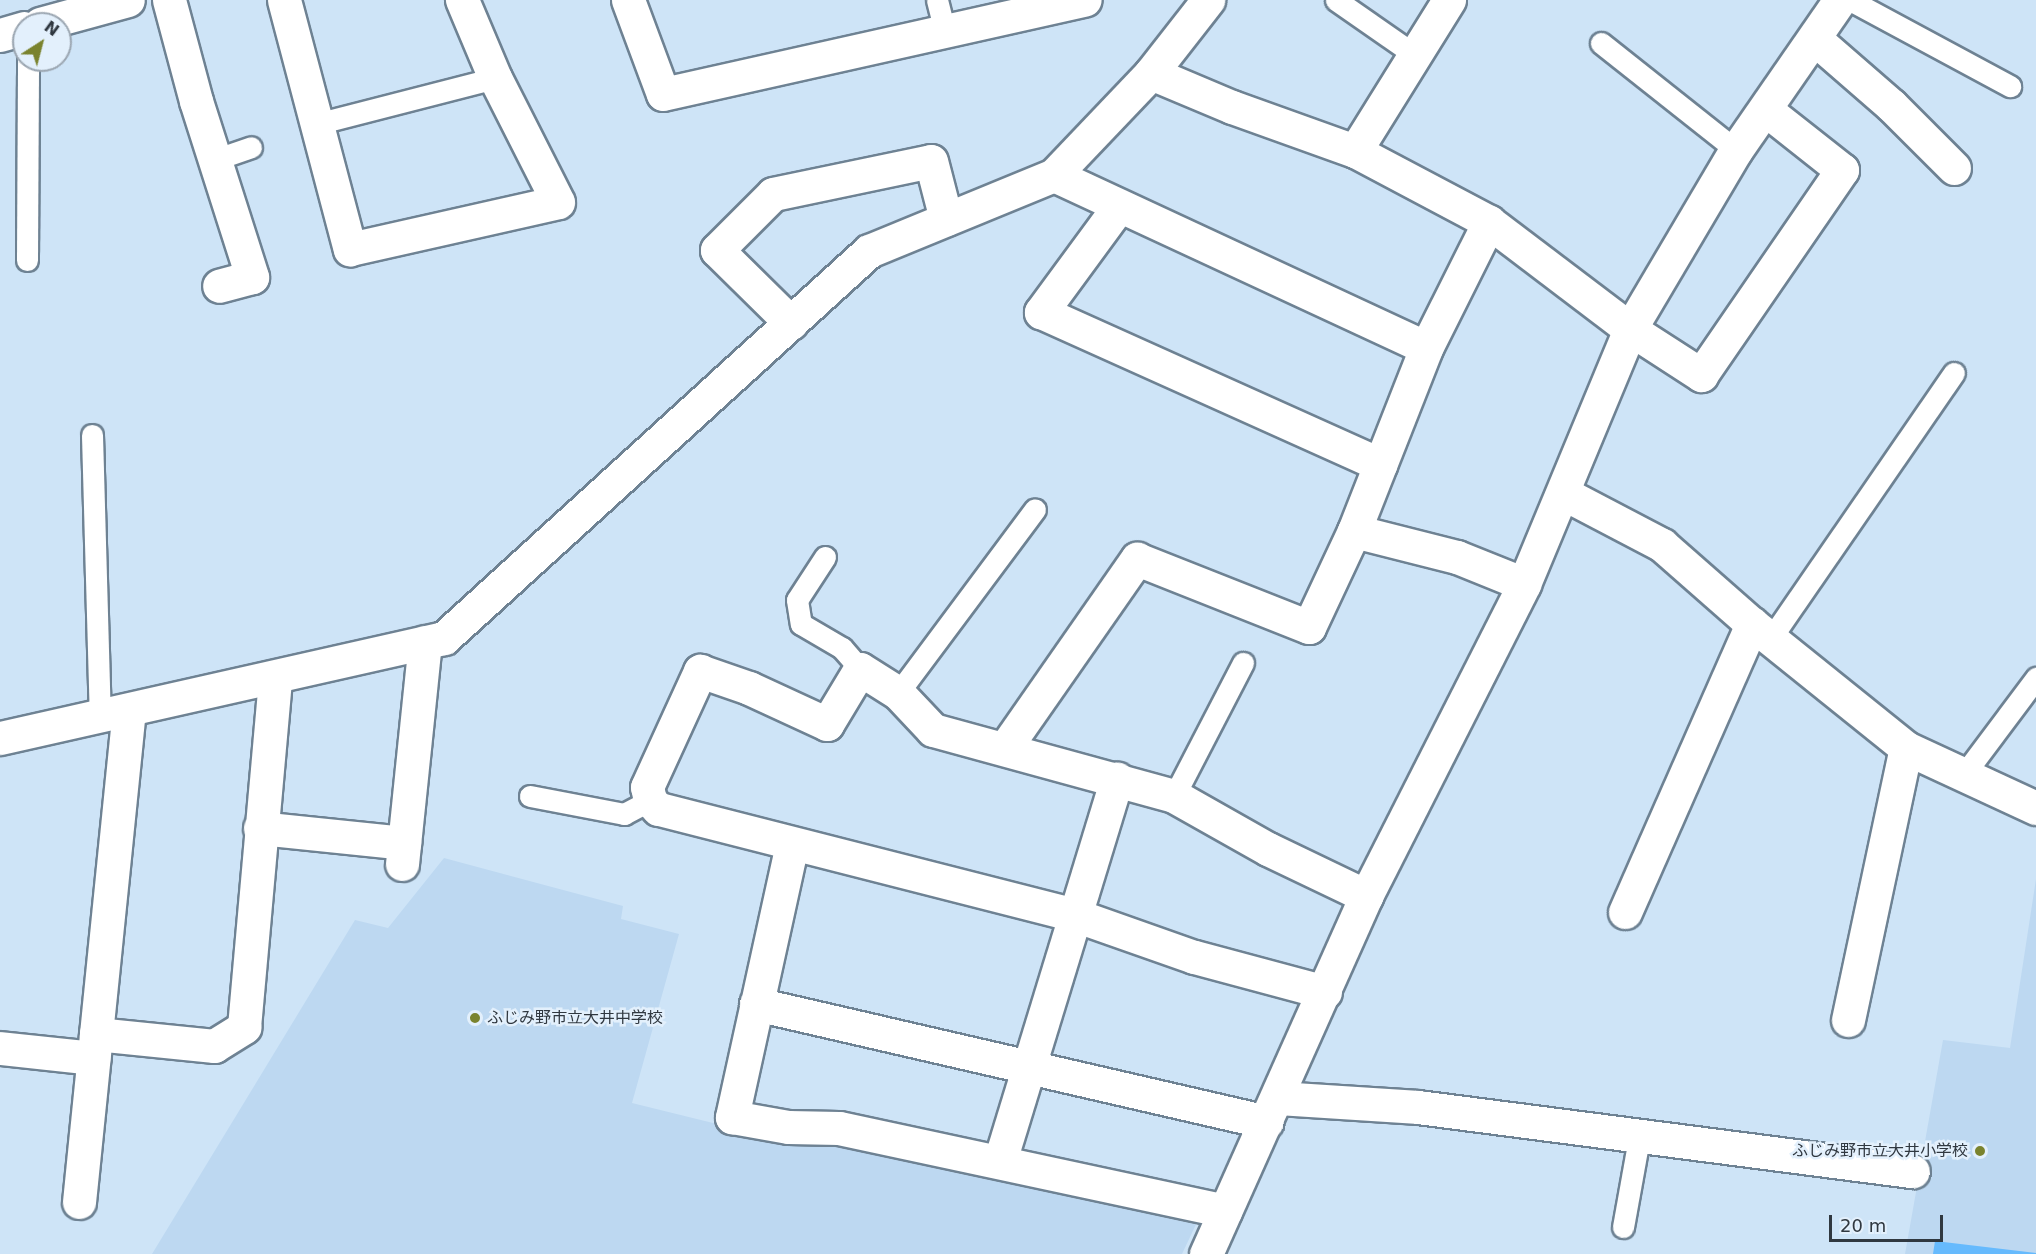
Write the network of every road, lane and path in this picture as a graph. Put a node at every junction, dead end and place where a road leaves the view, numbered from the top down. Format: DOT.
graph roads {
  1 [pos="128,0"];
  2 [pos="169,0"];
  3 [pos="284,0"];
  4 [pos="462,0"];
  5 [pos="628,0"];
  6 [pos="937,0"];
  7 [pos="1085,0"];
  8 [pos="1208,0"];
  9 [pos="1336,0"];
  10 [pos="1449,0"];
  11 [pos="1840,0"];
  12 [pos="1850,0"];
  13 [pos="72,15"];
  14 [pos="945,31"];
  15 [pos="1815,39"];
  16 [pos="1601,44"];
  17 [pos="1415,56"];
  18 [pos="28,72"];
  19 [pos="1151,72"];
  20 [pos="495,78"];
  21 [pos="2010,86"];
  22 [pos="1766,110"];
  23 [pos="316,124"];
  24 [pos="251,147"];
  25 [pos="1736,150"];
  26 [pos="1355,151"];
  27 [pos="214,160"];
  28 [pos="1954,168"];
  29 [pos="1054,176"];
  30 [pos="1119,207"];
  31 [pos="946,219"];
  32 [pos="1489,222"];
  33 [pos="27,260"];
  34 [pos="219,286"];
  35 [pos="791,323"];
  36 [pos="1630,329"];
  37 [pos="1426,348"];
  38 [pos="1954,373"];
  39 [pos="92,435"];
  40 [pos="1380,464"];
  41 [pos="1563,493"];
  42 [pos="1035,509"];
  43 [pos="1354,531"];
  44 [pos="825,557"];
  45 [pos="1524,584"];
  46 [pos="1762,631"];
  47 [pos="425,642"];
  48 [pos="1243,663"];
  49 [pos="860,669"];
  50 [pos="275,677"];
  51 [pos="2036,678"];
  52 [pos="898,693"];
  53 [pos="115,714"];
  54 [pos="0,738"];
  55 [pos="1005,748"];
  56 [pos="1906,748"];
  57 [pos="1965,773"];
  58 [pos="1117,779"];
  59 [pos="530,796"];
  60 [pos="1174,796"];
  61 [pos="650,800"];
  62 [pos="2036,808"];
  63 [pos="260,828"];
  64 [pos="792,844"];
  65 [pos="1366,896"];
  66 [pos="1625,912"];
  67 [pos="1075,915"];
  68 [pos="1325,992"];
  69 [pos="756,1004"];
  70 [pos="1848,1020"];
  71 [pos="94,1046"];
  72 [pos="0,1048"];
  73 [pos="1028,1069"];
  74 [pos="1273,1110"];
  75 [pos="1639,1138"];
  76 [pos="1000,1161"];
  77 [pos="1913,1171"];
  78 [pos="80,1202"];
  79 [pos="1225,1211"];
  80 [pos="1623,1227"];
  81 [pos="1206,1254"];
  1 -- 13 [label="street"];
  2 -- 27 [label="street"];
  3 -- 23 [label="street"];
  4 -- 20 [label="street"];
  5 -- 14 [label="street"];
  6 -- 14 [label="lane"];
  7 -- 14 [label="street"];
  8 -- 19 [label="street"];
  9 -- 17 [label="lane"];
  10 -- 17 [label="street"];
  11 -- 15 [label="street"];
  12 -- 21 [label="lane"];
  15 -- 22 [label="street"];
  15 -- 28 [label="street"];
  16 -- 25 [label="lane"];
  17 -- 26 [label="street"];
  18 -- 33 [label="lane"];
  19 -- 26 [label="street"];
  19 -- 29 [label="street"];
  20 -- 23 [label="lane"];
  20 -- 23 [label="street"];
  22 -- 25 [label="street"];
  22 -- 36 [label="street"];
  24 -- 27 [label="lane"];
  25 -- 36 [label="street"];
  26 -- 32 [label="street"];
  27 -- 34 [label="street"];
  29 -- 30 [label="street"];
  29 -- 31 [label="street"];
  30 -- 37 [label="street"];
  30 -- 40 [label="street"];
  31 -- 35 [label="street"];
  31 -- 35 [label="street"];
  32 -- 36 [label="street"];
  32 -- 37 [label="street"];
  35 -- 47 [label="street"];
  36 -- 41 [label="street"];
  37 -- 40 [label="street"];
  38 -- 46 [label="lane"];
  39 -- 53 [label="lane"];
  40 -- 43 [label="street"];
  41 -- 45 [label="street"];
  41 -- 46 [label="street"];
  42 -- 52 [label="lane"];
  43 -- 45 [label="street"];
  43 -- 55 [label="street"];
  44 -- 49 [label="lane"];
  45 -- 65 [label="street"];
  46 -- 56 [label="street"];
  46 -- 66 [label="street"];
  47 -- 50 [label="street"];
  47 -- 63 [label="street"];
  48 -- 60 [label="lane"];
  49 -- 52 [label="street"];
  49 -- 61 [label="street"];
  50 -- 53 [label="street"];
  50 -- 63 [label="street"];
  51 -- 57 [label="lane"];
  52 -- 55 [label="street"];
  53 -- 54 [label="street"];
  53 -- 71 [label="street"];
  55 -- 58 [label="street"];
  56 -- 57 [label="street"];
  56 -- 70 [label="street"];
  57 -- 62 [label="street"];
  58 -- 60 [label="street"];
  58 -- 67 [label="street"];
  59 -- 61 [label="lane"];
  60 -- 65 [label="street"];
  61 -- 64 [label="street"];
  63 -- 71 [label="street"];
  64 -- 67 [label="street"];
  64 -- 69 [label="street"];
  65 -- 68 [label="street"];
  67 -- 68 [label="street"];
  67 -- 73 [label="street"];
  68 -- 74 [label="street"];
  69 -- 73 [label="street"];
  69 -- 76 [label="street"];
  71 -- 72 [label="street"];
  71 -- 78 [label="street"];
  73 -- 74 [label="street"];
  73 -- 76 [label="street"];
  74 -- 75 [label="street"];
  74 -- 79 [label="street"];
  75 -- 77 [label="street"];
  75 -- 80 [label="lane"];
  76 -- 79 [label="street"];
  79 -- 81 [label="street"];
}
